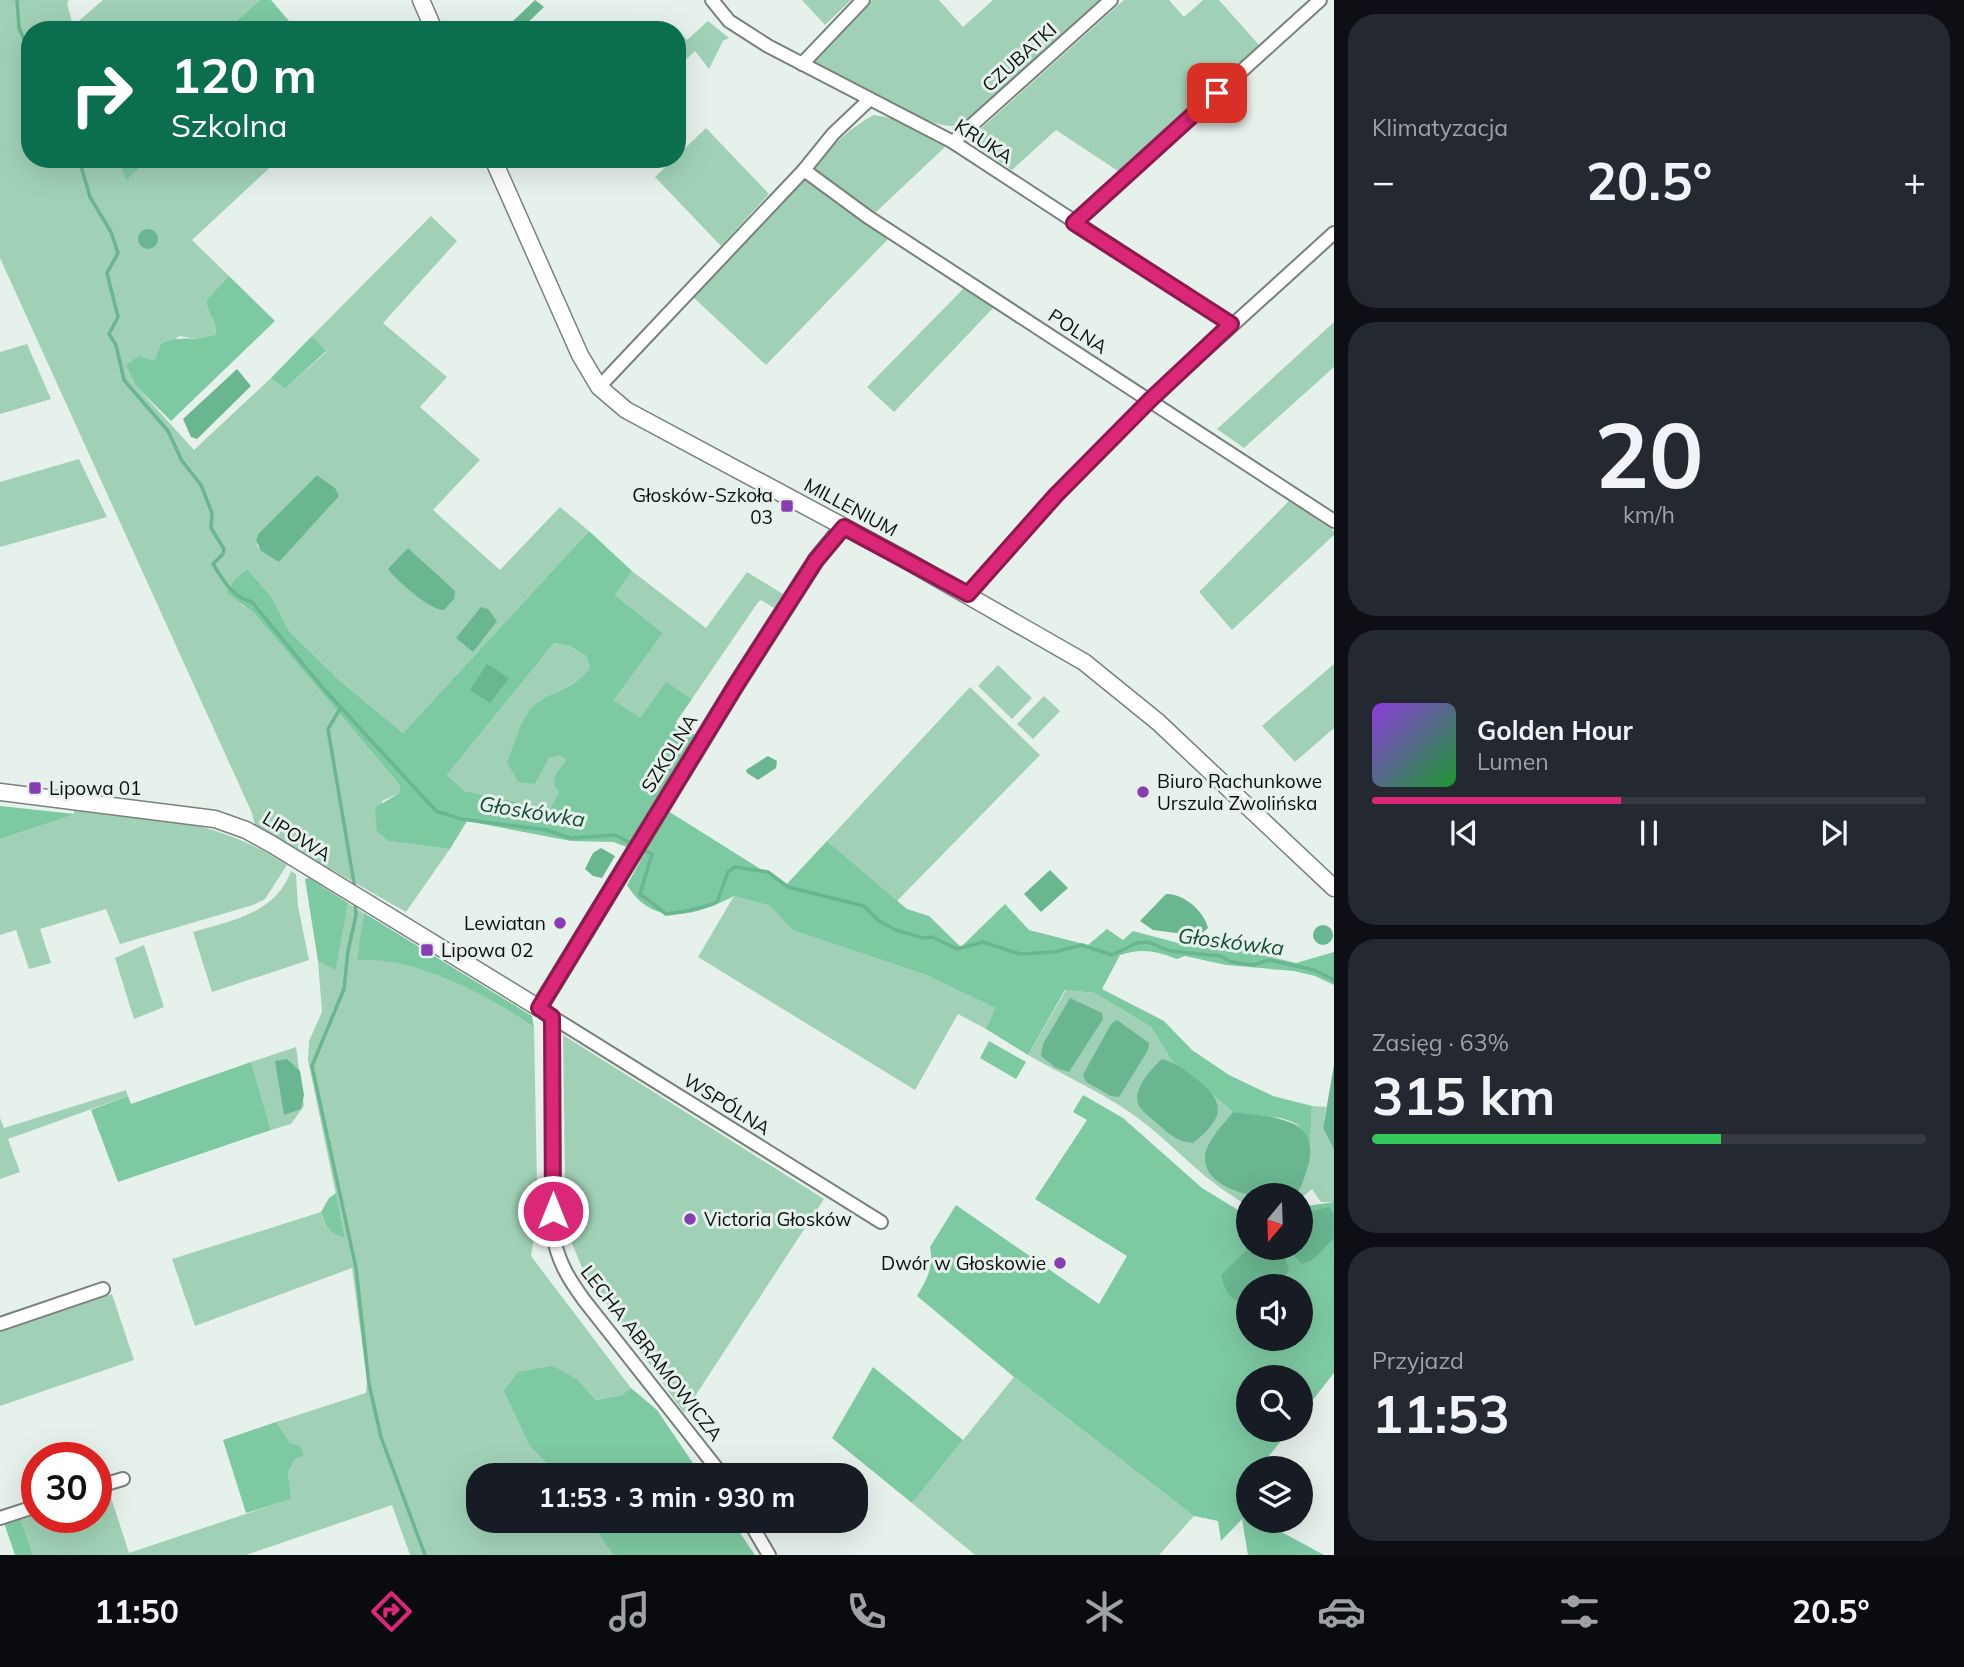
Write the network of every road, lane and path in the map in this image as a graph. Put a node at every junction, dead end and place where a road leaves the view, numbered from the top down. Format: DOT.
graph roads {
  1 [pos="421,0"];
  2 [pos="712,0"];
  3 [pos="863,0"];
  4 [pos="1111,0"];
  5 [pos="1320,0"];
  6 [pos="430,21"];
  7 [pos="802,64"];
  8 [pos="870,99"];
  9 [pos="953,142"];
  10 [pos="497,168"];
  11 [pos="803,170"];
  12 [pos="1074,223"];
  13 [pos="1334,233"];
  14 [pos="1231,324"];
  15 [pos="599,387"];
  16 [pos="1150,400"];
  17 [pos="1334,521"];
  18 [pos="844,527"];
  19 [pos="968,594"];
  20 [pos="0,792"];
  21 [pos="1334,888"];
  22 [pos="545,1013"];
  23 [pos="881,1223"];
  24 [pos="103,1289"];
  25 [pos="0,1324"];
  26 [pos="712,1463"];
  27 [pos="123,1479"];
  28 [pos="112,1482"];
  29 [pos="21,1511"];
  30 [pos="0,1518"];
  31 [pos="756,1533"];
  32 [pos="769,1555"];
  1 -- 6 [label="street"];
  2 -- 7 [label="street, KRUKA"];
  3 -- 7 [label="street"];
  4 -- 9 [label="street, CZUBATKI"];
  5 -- 12 [label="street"];
  7 -- 8 [label="street, KRUKA"];
  8 -- 9 [label="street, KRUKA"];
  8 -- 11 [label="street"];
  9 -- 12 [label="street, KRUKA"];
  10 -- 15 [label="street, MILLENIUM"];
  11 -- 15 [label="street"];
  11 -- 16 [label="street, POLNA"];
  12 -- 14 [label="street, KRUKA"];
  13 -- 14 [label="street"];
  14 -- 16 [label="street"];
  15 -- 18 [label="street, MILLENIUM"];
  16 -- 17 [label="street, POLNA"];
  16 -- 19 [label="street"];
  18 -- 19 [label="street, MILLENIUM"];
  18 -- 22 [label="street, SZKOLNA"];
  19 -- 21 [label="street, MILLENIUM"];
  20 -- 22 [label="street, LIPOWA"];
  22 -- 23 [label="street, WSPÓLNA"];
  22 -- 26 [label="street, LECHA ABRAMOWICZA"];
  24 -- 25 [label="street"];
  27 -- 28 [label="street"];
  29 -- 30 [label="street"];
  31 -- 32 [label="street"];
}
